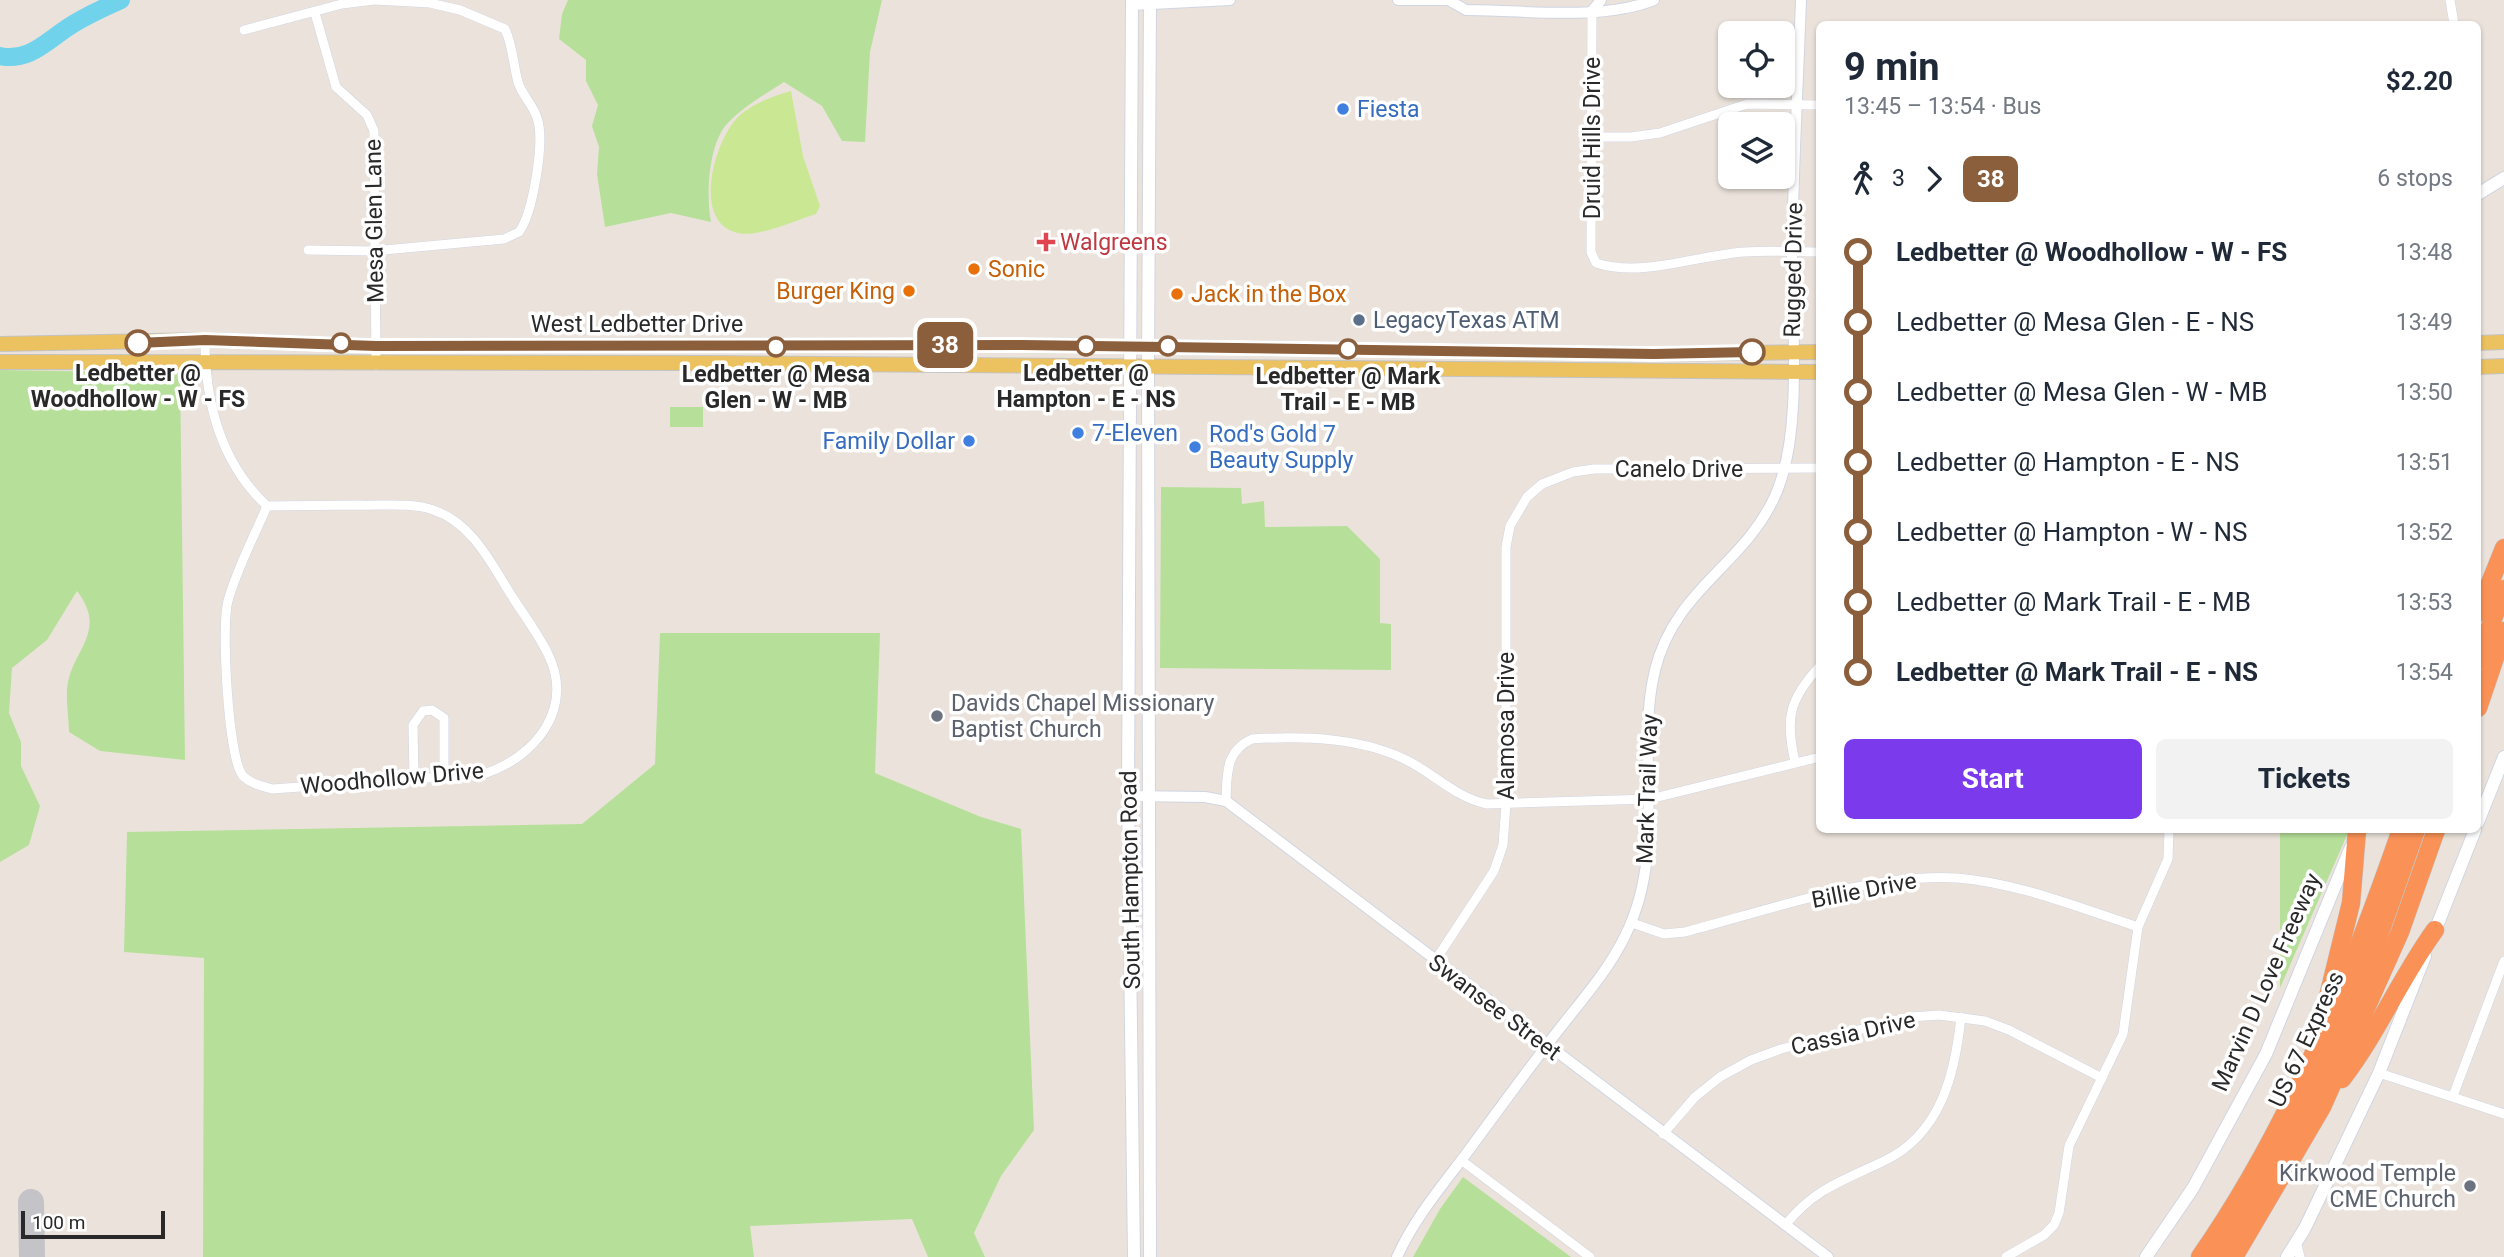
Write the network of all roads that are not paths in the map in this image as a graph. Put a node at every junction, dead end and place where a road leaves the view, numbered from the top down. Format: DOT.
graph roads {
  1 [pos="374,0"];
  2 [pos="1230,0"];
  3 [pos="1398,0"];
  4 [pos="1451,0"];
  5 [pos="1601,0"];
  6 [pos="1654,0"];
  7 [pos="1801,0"];
  8 [pos="2450,0"];
  9 [pos="1132,2"];
  10 [pos="1150,2"];
  11 [pos="1592,11"];
  12 [pos="315,13"];
  13 [pos="2454,21"];
  14 [pos="244,30"];
  15 [pos="1130,80"];
  16 [pos="1150,80"];
  17 [pos="1797,104"];
  18 [pos="1816,104"];
  19 [pos="1592,136"];
  20 [pos="2504,178"];
  21 [pos="2481,192"];
  22 [pos="308,250"];
  23 [pos="373,251"];
  24 [pos="1816,252"];
  25 [pos="1792,253"];
  26 [pos="205,340"];
  27 [pos="2504,342"];
  28 [pos="2481,343"];
  29 [pos="0,344"];
  30 [pos="930,345"];
  31 [pos="376,346"];
  32 [pos="1129,346"];
  33 [pos="1148,346"];
  34 [pos="684,347"];
  35 [pos="792,347"];
  36 [pos="1307,348"];
  37 [pos="1792,352"];
  38 [pos="1816,352"];
  39 [pos="0,362"];
  40 [pos="205,362"];
  41 [pos="633,363"];
  42 [pos="727,363"];
  43 [pos="376,365"];
  44 [pos="1129,366"];
  45 [pos="1148,366"];
  46 [pos="2504,366"];
  47 [pos="931,367"];
  48 [pos="2481,367"];
  49 [pos="1304,368"];
  50 [pos="1792,372"];
  51 [pos="1816,372"];
  52 [pos="1785,468"];
  53 [pos="1816,468"];
  54 [pos="1542,484"];
  55 [pos="267,506"];
  56 [pos="2504,548"];
  57 [pos="2504,589"];
  58 [pos="2481,606"];
  59 [pos="2504,631"];
  60 [pos="1130,650"];
  61 [pos="2481,652"];
  62 [pos="1149,653"];
  63 [pos="1816,671"];
  64 [pos="2481,699"];
  65 [pos="2504,757"];
  66 [pos="1816,758"];
  67 [pos="1795,762"];
  68 [pos="444,777"];
  69 [pos="414,778"];
  70 [pos="1128,796"];
  71 [pos="1149,796"];
  72 [pos="1650,799"];
  73 [pos="1226,801"];
  74 [pos="1506,804"];
  75 [pos="2481,814"];
  76 [pos="2169,833"];
  77 [pos="2355,833"];
  78 [pos="2356,833"];
  79 [pos="2400,833"];
  80 [pos="2415,833"];
  81 [pos="2435,833"];
  82 [pos="2474,833"];
  83 [pos="1632,923"];
  84 [pos="2138,927"];
  85 [pos="2435,930"];
  86 [pos="1130,934"];
  87 [pos="1149,934"];
  88 [pos="1435,961"];
  89 [pos="2504,961"];
  90 [pos="2500,985"];
  91 [pos="1961,1017"];
  92 [pos="1546,1045"];
  93 [pos="2379,1073"];
  94 [pos="2102,1078"];
  95 [pos="2454,1096"];
  96 [pos="2290,1104"];
  97 [pos="2322,1107"];
  98 [pos="2504,1114"];
  99 [pos="1663,1133"];
  100 [pos="1461,1160"];
  101 [pos="1786,1224"];
  102 [pos="2297,1242"];
  103 [pos="1134,1257"];
  104 [pos="1150,1257"];
  105 [pos="1397,1257"];
  106 [pos="1590,1257"];
  107 [pos="1828,1257"];
  108 [pos="2006,1257"];
  109 [pos="2146,1257"];
  110 [pos="2200,1257"];
  111 [pos="2216,1257"];
  112 [pos="2234,1257"];
  113 [pos="2287,1257"];
  114 [pos="2300,1257"];
  1 -- 12 [label="street"];
  1 -- 23 [label="street"];
  2 -- 10 [label="street"];
  3 -- 4 [label="street"];
  4 -- 11 [label="street"];
  5 -- 11 [label="street"];
  6 -- 11 [label="street"];
  7 -- 17 [label="street, Rugged Drive"];
  8 -- 13 [label="street"];
  9 -- 10 [label="street"];
  9 -- 15 [label="main road, South Hampton Road"];
  10 -- 16 [label="main road, South Hampton Road"];
  11 -- 19 [label="street, Druid Hills Drive"];
  12 -- 14 [label="street"];
  12 -- 23 [label="street, Mesa Glen Lane"];
  15 -- 16 [label="main road"];
  15 -- 32 [label="main road, South Hampton Road"];
  16 -- 33 [label="main road, South Hampton Road"];
  17 -- 18 [label="street"];
  17 -- 19 [label="street"];
  17 -- 25 [label="street, Rugged Drive"];
  19 -- 25 [label="street, Druid Hills Drive"];
  20 -- 21 [label="main road"];
  22 -- 23 [label="street"];
  23 -- 31 [label="street, Mesa Glen Lane"];
  24 -- 25 [label="street"];
  25 -- 37 [label="street, Rugged Drive"];
  26 -- 29 [label="main road, West Ledbetter Drive"];
  26 -- 31 [label="main road, West Ledbetter Drive"];
  26 -- 40 [label="street"];
  27 -- 28 [label="main road"];
  30 -- 32 [label="main road, West Ledbetter Drive"];
  30 -- 35 [label="main road, West Ledbetter Drive"];
  30 -- 47 [label="main road"];
  31 -- 34 [label="main road, West Ledbetter Drive"];
  31 -- 43 [label="street, Mesa Glen Lane"];
  32 -- 33 [label="main road, West Ledbetter Drive"];
  32 -- 44 [label="main road, South Hampton Road"];
  33 -- 36 [label="main road, West Ledbetter Drive"];
  33 -- 45 [label="main road, South Hampton Road"];
  34 -- 35 [label="main road, West Ledbetter Drive"];
  34 -- 41 [label="main road"];
  35 -- 42 [label="main road"];
  36 -- 37 [label="main road, West Ledbetter Drive"];
  36 -- 49 [label="main road"];
  37 -- 38 [label="main road, West Ledbetter Drive"];
  37 -- 50 [label="street, Rugged Drive"];
  39 -- 40 [label="main road, West Ledbetter Drive"];
  40 -- 43 [label="main road, West Ledbetter Drive"];
  40 -- 55 [label="street"];
  41 -- 42 [label="main road, West Ledbetter Drive"];
  41 -- 43 [label="main road, West Ledbetter Drive"];
  42 -- 47 [label="main road, West Ledbetter Drive"];
  44 -- 45 [label="main road, West Ledbetter Drive"];
  44 -- 47 [label="main road, West Ledbetter Drive"];
  44 -- 60 [label="main road, South Hampton Road"];
  45 -- 49 [label="main road, West Ledbetter Drive"];
  45 -- 62 [label="main road, South Hampton Road"];
  46 -- 48 [label="main road"];
  49 -- 50 [label="main road, West Ledbetter Drive"];
  50 -- 51 [label="main road, West Ledbetter Drive"];
  50 -- 52 [label="street, Mark Trail Way"];
  52 -- 53 [label="street, Canelo Drive"];
  52 -- 54 [label="street, Canelo Drive"];
  52 -- 72 [label="street, Mark Trail Way"];
  54 -- 74 [label="street, Alamosa Drive"];
  55 -- 68 [label="street, Woodhollow Drive"];
  55 -- 69 [label="street, Woodhollow Drive"];
  56 -- 58 [label="highway"];
  57 -- 61 [label="highway"];
  59 -- 64 [label="highway"];
  60 -- 62 [label="main road"];
  60 -- 70 [label="main road, South Hampton Road"];
  62 -- 71 [label="main road, South Hampton Road"];
  63 -- 67 [label="street"];
  65 -- 75 [label="main road"];
  66 -- 67 [label="street"];
  67 -- 72 [label="street"];
  68 -- 69 [label="street, Woodhollow Drive"];
  68 -- 69 [label="street"];
  70 -- 71 [label="street"];
  70 -- 86 [label="main road, South Hampton Road"];
  71 -- 73 [label="street"];
  71 -- 87 [label="main road, South Hampton Road"];
  72 -- 74 [label="street"];
  72 -- 83 [label="street, Mark Trail Way"];
  73 -- 74 [label="street"];
  73 -- 88 [label="street, Swansee Street"];
  74 -- 88 [label="street, Alamosa Drive"];
  76 -- 84 [label="street"];
  77 -- 109 [label="main road, Marvin D Love Freeway"];
  78 -- 96 [label="highway"];
  79 -- 96 [label="highway"];
  80 -- 111 [label="highway, US 67 Express"];
  81 -- 97 [label="highway"];
  82 -- 85 [label="main road"];
  83 -- 84 [label="street, Billie Drive"];
  83 -- 92 [label="street, Mark Trail Way"];
  84 -- 94 [label="street"];
  85 -- 93 [label="main road"];
  85 -- 97 [label="highway"];
  86 -- 87 [label="main road"];
  86 -- 103 [label="main road, South Hampton Road"];
  87 -- 104 [label="main road, South Hampton Road"];
  88 -- 92 [label="street, Swansee Street"];
  89 -- 90 [label="street"];
  90 -- 95 [label="street"];
  91 -- 94 [label="street, Cassia Drive"];
  91 -- 99 [label="street, Cassia Drive"];
  91 -- 101 [label="street"];
  92 -- 99 [label="street, Swansee Street"];
  92 -- 100 [label="street, Mark Trail Way"];
  93 -- 95 [label="street"];
  93 -- 102 [label="main road"];
  94 -- 108 [label="street"];
  95 -- 98 [label="street"];
  96 -- 110 [label="highway"];
  97 -- 112 [label="highway"];
  99 -- 101 [label="street, Swansee Street"];
  100 -- 105 [label="street, Mark Trail Way"];
  100 -- 106 [label="street"];
  101 -- 107 [label="street, Swansee Street"];
  102 -- 113 [label="main road"];
  102 -- 114 [label="street"];
}
